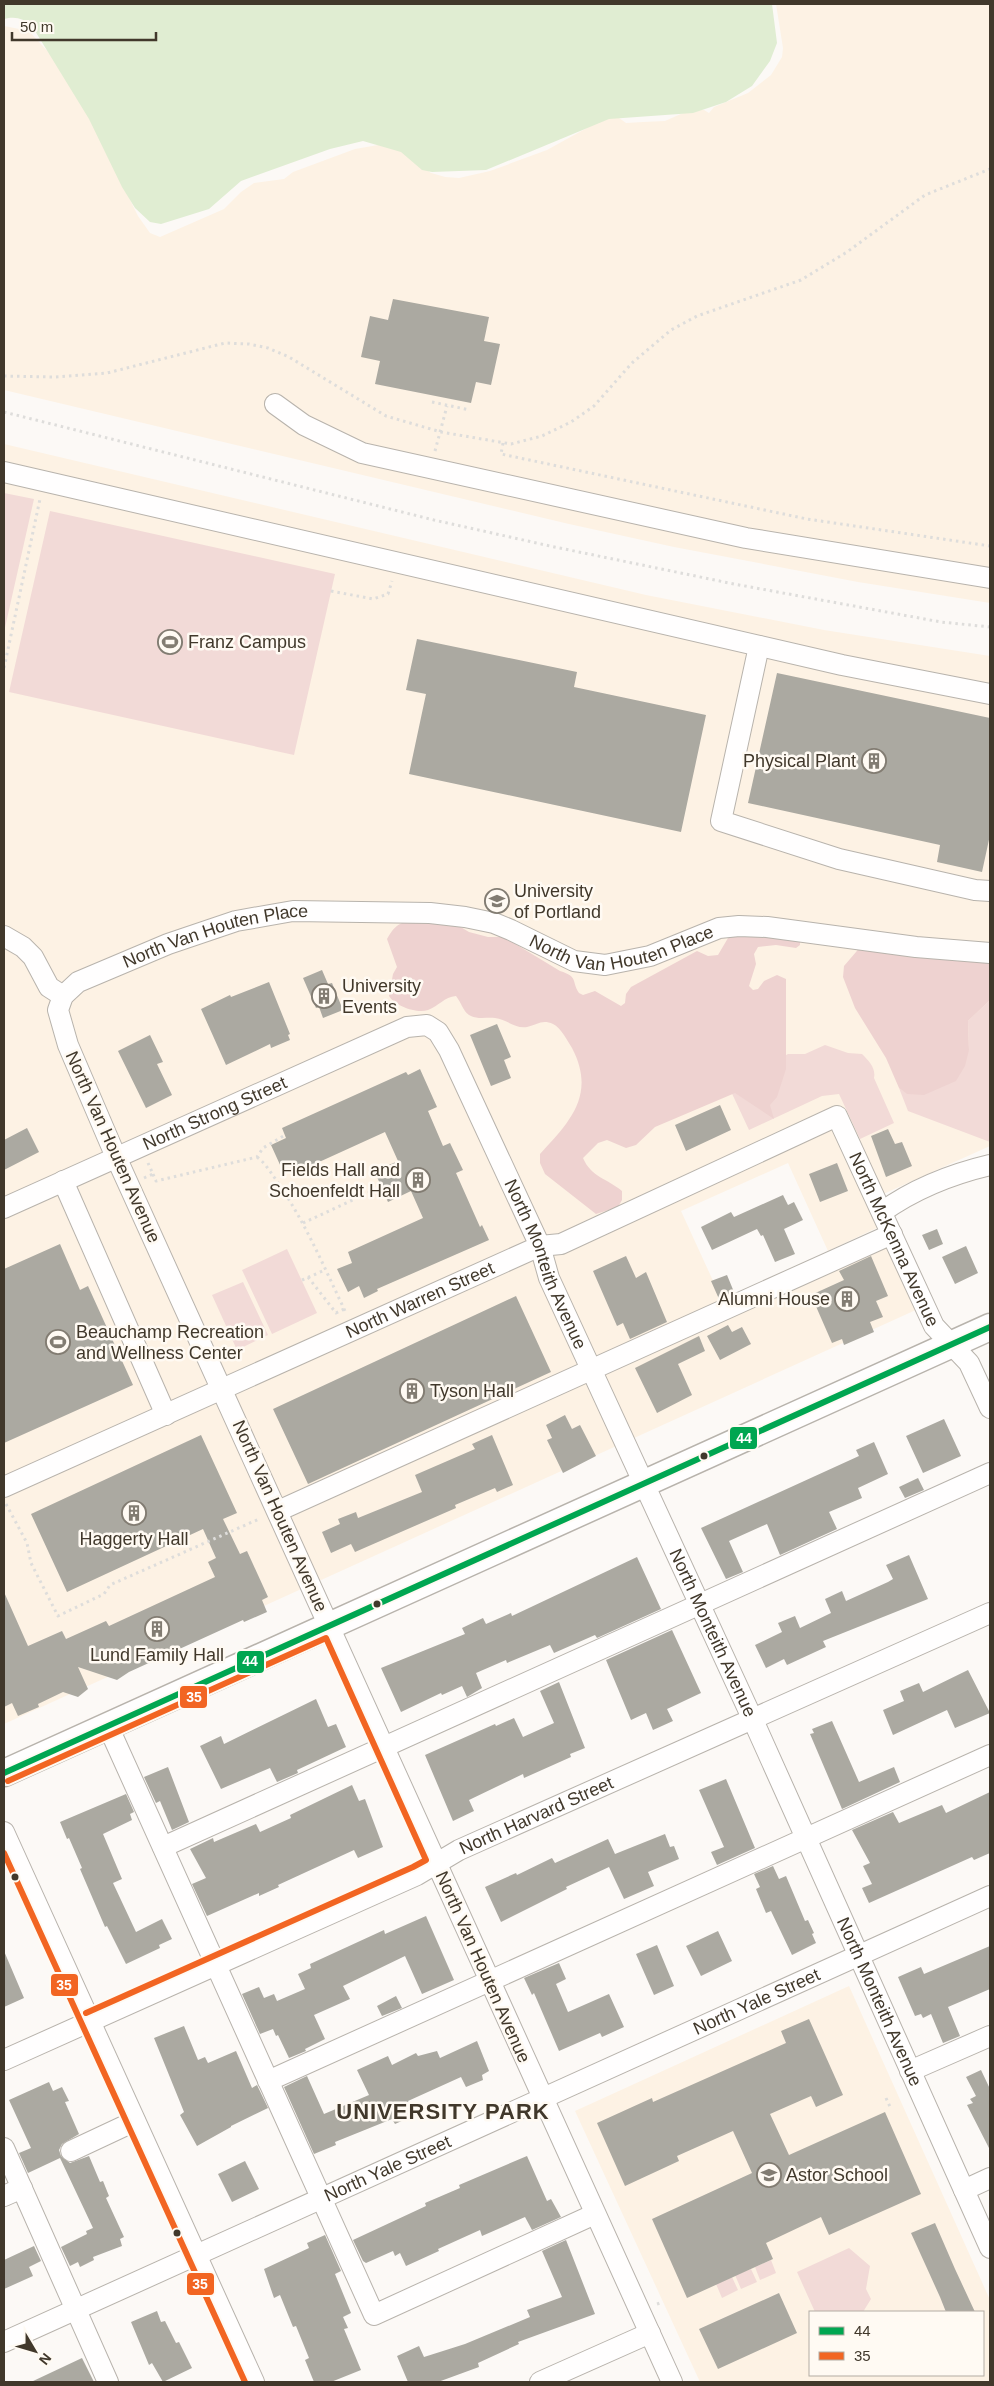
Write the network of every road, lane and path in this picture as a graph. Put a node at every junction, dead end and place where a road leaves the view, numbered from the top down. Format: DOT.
graph roads {
  1 [pos="990,169"];
  2 [pos="4,376"];
  3 [pos="432,402"];
  4 [pos="275,404"];
  5 [pos="447,406"];
  6 [pos="470,410"];
  7 [pos="4,412"];
  8 [pos="441,432"];
  9 [pos="503,443"];
  10 [pos="430,469"];
  11 [pos="4,472"];
  12 [pos="44,481"];
  13 [pos="990,546"];
  14 [pos="396,561"];
  15 [pos="990,578"];
  16 [pos="331,591"];
  17 [pos="990,627"];
  18 [pos="758,646"];
  19 [pos="4,668"];
  20 [pos="990,694"];
  21 [pos="990,891"];
  22 [pos="5,937"];
  23 [pos="990,953"];
  24 [pos="63,996"];
  25 [pos="427,1025"];
  26 [pos="837,1116"];
  27 [pos="285,1135"];
  28 [pos="116,1157"];
  29 [pos="257,1157"];
  30 [pos="990,1165"];
  31 [pos="153,1174"];
  32 [pos="63,1181"];
  33 [pos="381,1187"];
  34 [pos="4,1208"];
  35 [pos="882,1212"];
  36 [pos="303,1223"];
  37 [pos="892,1234"];
  38 [pos="540,1246"];
  39 [pos="325,1270"];
  40 [pos="308,1277"];
  41 [pos="302,1280"];
  42 [pos="990,1326"];
  43 [pos="950,1344"];
  44 [pos="592,1370"];
  45 [pos="222,1389"];
  46 [pos="990,1408"];
  47 [pos="166,1414"];
  48 [pos="990,1474"];
  49 [pos="644,1483"];
  50 [pos="4,1487"];
  51 [pos="4,1499"];
  52 [pos="278,1511"];
  53 [pos="699,1604"];
  54 [pos="990,1613"];
  55 [pos="330,1626"];
  56 [pos="752,1720"];
  57 [pos="108,1726"];
  58 [pos="384,1746"];
  59 [pos="990,1755"];
  60 [pos="4,1773"];
  61 [pos="4,1832"];
  62 [pos="806,1838"];
  63 [pos="163,1847"];
  64 [pos="437,1863"];
  65 [pos="990,1896"];
  66 [pos="858,1955"];
  67 [pos="216,1965"];
  68 [pos="490,1980"];
  69 [pos="90,2021"];
  70 [pos="990,2036"];
  71 [pos="4,2060"];
  72 [pos="910,2071"];
  73 [pos="268,2081"];
  74 [pos="542,2098"];
  75 [pos="886,2098"];
  76 [pos="891,2109"];
  77 [pos="135,2122"];
  78 [pos="4,2148"];
  79 [pos="71,2151"];
  80 [pos="990,2178"];
  81 [pos="22,2188"];
  82 [pos="964,2190"];
  83 [pos="4,2196"];
  84 [pos="321,2198"];
  85 [pos="594,2214"];
  86 [pos="990,2248"];
  87 [pos="196,2256"];
  88 [pos="75,2310"];
  89 [pos="650,2333"];
  90 [pos="4,2342"];
  91 [pos="108,2382"];
  92 [pos="254,2382"];
  93 [pos="540,2382"];
  94 [pos="672,2382"];
  1 -- 9 [label="path"];
  2 -- 8 [label="path"];
  3 -- 5 [label="path"];
  4 -- 10 [label="street"];
  5 -- 6 [label="path"];
  5 -- 8 [label="path"];
  7 -- 17 [label="path"];
  8 -- 9 [label="path"];
  8 -- 10 [label="path"];
  9 -- 13 [label="path"];
  10 -- 15 [label="street"];
  11 -- 12 [label="street"];
  12 -- 14 [label="street"];
  12 -- 19 [label="path"];
  14 -- 16 [label="path"];
  14 -- 18 [label="street"];
  18 -- 20 [label="street"];
  18 -- 21 [label="street"];
  22 -- 24 [label="street"];
  23 -- 24 [label="street, North Van Houten Place"];
  24 -- 28 [label="street, North Van Houten Avenue"];
  25 -- 28 [label="street, North Strong Street"];
  25 -- 38 [label="street, North Monteith Avenue"];
  26 -- 35 [label="street, North McKenna Avenue"];
  26 -- 38 [label="street, North Warren Street"];
  27 -- 29 [label="path"];
  28 -- 32 [label="street, North Strong Street"];
  28 -- 45 [label="street, North Van Houten Avenue"];
  29 -- 31 [label="path"];
  29 -- 36 [label="path"];
  30 -- 35 [label="street"];
  32 -- 34 [label="street, North Strong Street"];
  32 -- 47 [label="street"];
  33 -- 36 [label="path"];
  35 -- 37 [label="street, North McKenna Avenue"];
  36 -- 39 [label="path"];
  37 -- 43 [label="street, North McKenna Avenue"];
  37 -- 44 [label="street"];
  38 -- 44 [label="street, North Monteith Avenue"];
  38 -- 45 [label="street, North Warren Street"];
  39 -- 40 [label="path"];
  39 -- 40 [label="path"];
  40 -- 41 [label="path"];
  42 -- 43 [label="main road"];
  43 -- 46 [label="street, North McKenna Avenue"];
  43 -- 49 [label="main road"];
  44 -- 49 [label="street, North Monteith Avenue"];
  44 -- 52 [label="street"];
  45 -- 47 [label="street, North Warren Street"];
  45 -- 52 [label="street, North Van Houten Avenue"];
  47 -- 50 [label="street, North Warren Street"];
  48 -- 53 [label="street"];
  49 -- 53 [label="street, North Monteith Avenue"];
  49 -- 55 [label="main road"];
  51 -- 52 [label="path"];
  52 -- 55 [label="street, North Van Houten Avenue"];
  53 -- 56 [label="street, North Monteith Avenue"];
  53 -- 58 [label="street"];
  54 -- 56 [label="street, North Harvard Street"];
  55 -- 57 [label="main road"];
  55 -- 58 [label="street, North Van Houten Avenue"];
  56 -- 62 [label="street, North Monteith Avenue"];
  56 -- 64 [label="street, North Harvard Street"];
  57 -- 60 [label="main road"];
  57 -- 63 [label="street"];
  58 -- 63 [label="street"];
  58 -- 64 [label="street, North Van Houten Avenue"];
  59 -- 62 [label="street"];
  61 -- 69 [label="street"];
  62 -- 66 [label="street, North Monteith Avenue"];
  62 -- 68 [label="street"];
  63 -- 67 [label="street"];
  64 -- 67 [label="street, North Harvard Street"];
  64 -- 68 [label="street, North Van Houten Avenue"];
  65 -- 66 [label="street, North Yale Street"];
  66 -- 72 [label="street, North Monteith Avenue"];
  66 -- 74 [label="street, North Yale Street"];
  67 -- 69 [label="street, North Harvard Street"];
  67 -- 73 [label="street"];
  68 -- 73 [label="street"];
  68 -- 74 [label="street, North Van Houten Avenue"];
  69 -- 71 [label="street, North Harvard Street"];
  69 -- 77 [label="street"];
  70 -- 72 [label="street"];
  72 -- 82 [label="street, North Monteith Avenue"];
  73 -- 84 [label="street"];
  74 -- 84 [label="street, North Yale Street"];
  74 -- 85 [label="street, North Van Houten Avenue"];
  75 -- 76 [label="path"];
  77 -- 79 [label="street"];
  77 -- 87 [label="street"];
  78 -- 81 [label="street"];
  80 -- 82 [label="street"];
  81 -- 83 [label="street"];
  81 -- 88 [label="street"];
  82 -- 86 [label="street, North Monteith Avenue"];
  84 -- 85 [label="street"];
  84 -- 87 [label="street, North Yale Street"];
  85 -- 89 [label="street, North Van Houten Avenue"];
  87 -- 88 [label="street, North Yale Street"];
  87 -- 92 [label="street"];
  88 -- 90 [label="street, North Yale Street"];
  88 -- 91 [label="street"];
  89 -- 93 [label="street"];
  89 -- 94 [label="street, North Van Houten Avenue"];
}
